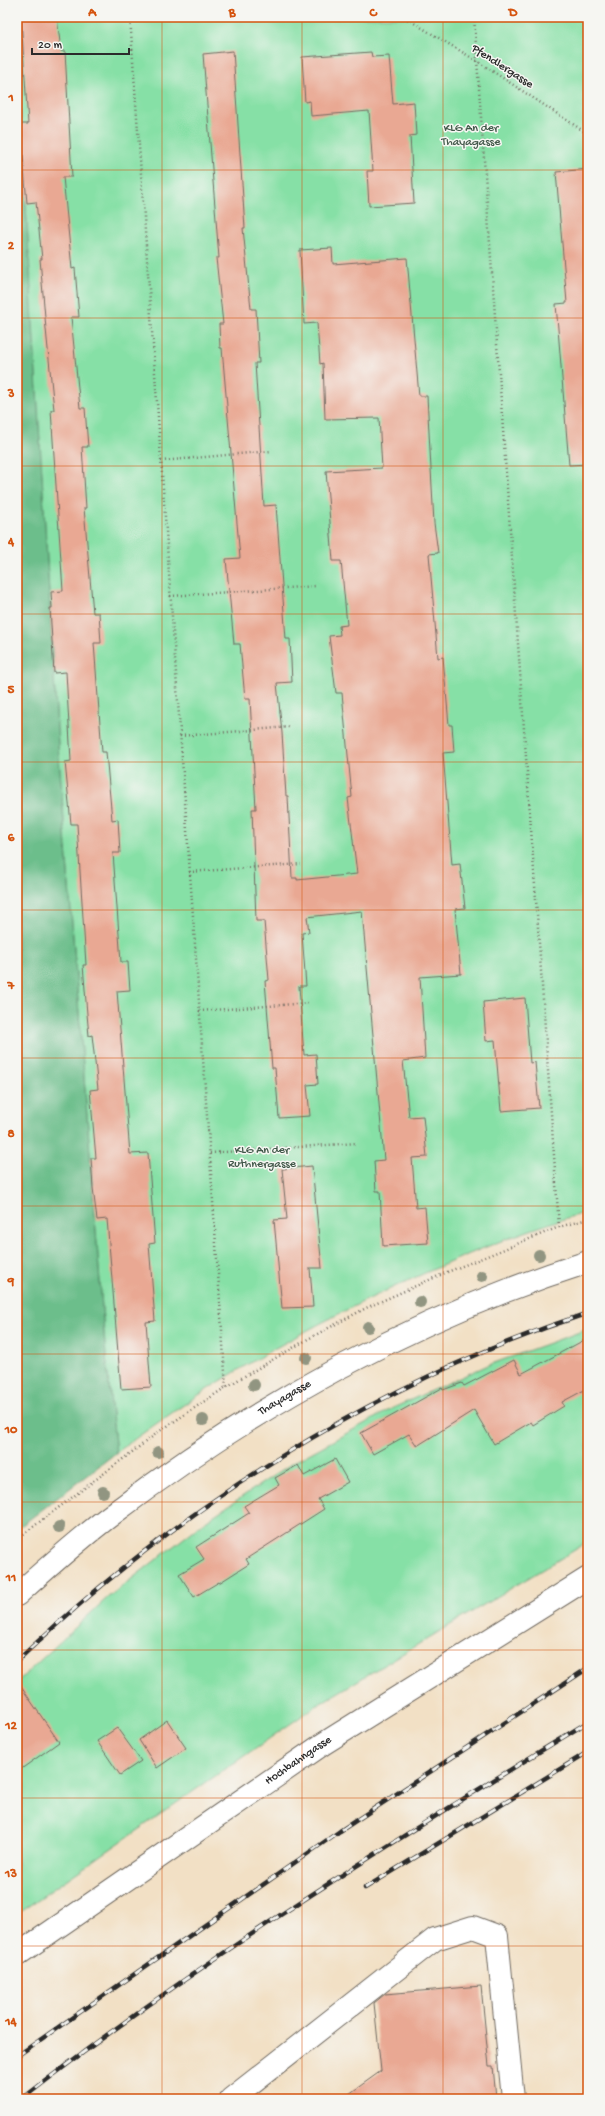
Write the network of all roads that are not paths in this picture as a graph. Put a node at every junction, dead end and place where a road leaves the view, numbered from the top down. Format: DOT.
graph roads {
  1 [pos="588,1262"];
  2 [pos="588,1578"];
  3 [pos="17,1595"];
  4 [pos="17,1955"];
  5 [pos="231,2099"];
  6 [pos="513,2099"];
  1 -- 3 [label="street, Thayagasse"];
  2 -- 4 [label="street, Hochbahngasse"];
  5 -- 6 [label="street"];
}
